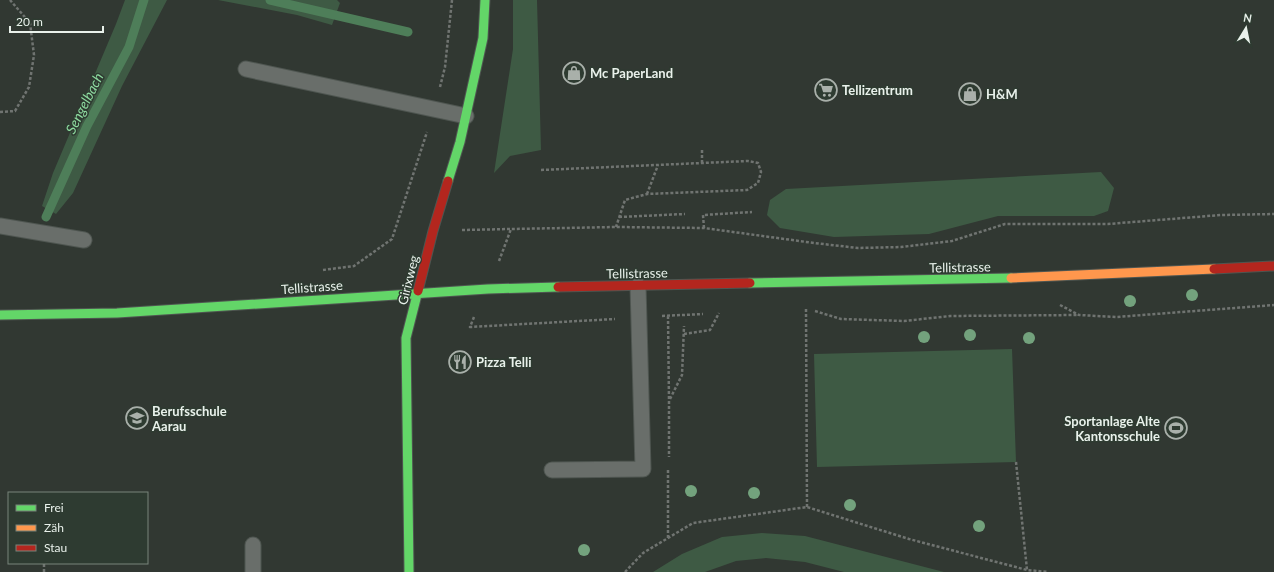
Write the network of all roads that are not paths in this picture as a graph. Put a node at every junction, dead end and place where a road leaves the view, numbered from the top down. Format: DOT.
graph roads {
  1 [pos="485,0"];
  2 [pos="246,69"];
  3 [pos="466,116"];
  4 [pos="0,226"];
  5 [pos="84,240"];
  6 [pos="1274,266"];
  7 [pos="638,286"];
  8 [pos="418,293"];
  9 [pos="0,315"];
  10 [pos="552,470"];
  11 [pos="253,545"];
  12 [pos="253,572"];
  13 [pos="410,572"];
  1 -- 3 [label="main road, Girixweg"];
  2 -- 3 [label="lane"];
  3 -- 8 [label="main road, Girixweg"];
  4 -- 5 [label="lane"];
  6 -- 7 [label="main road, Tellistrasse"];
  7 -- 8 [label="main road, Tellistrasse"];
  7 -- 10 [label="lane"];
  8 -- 9 [label="main road, Tellistrasse"];
  8 -- 13 [label="main road, Girixweg"];
  11 -- 12 [label="lane"];
}
